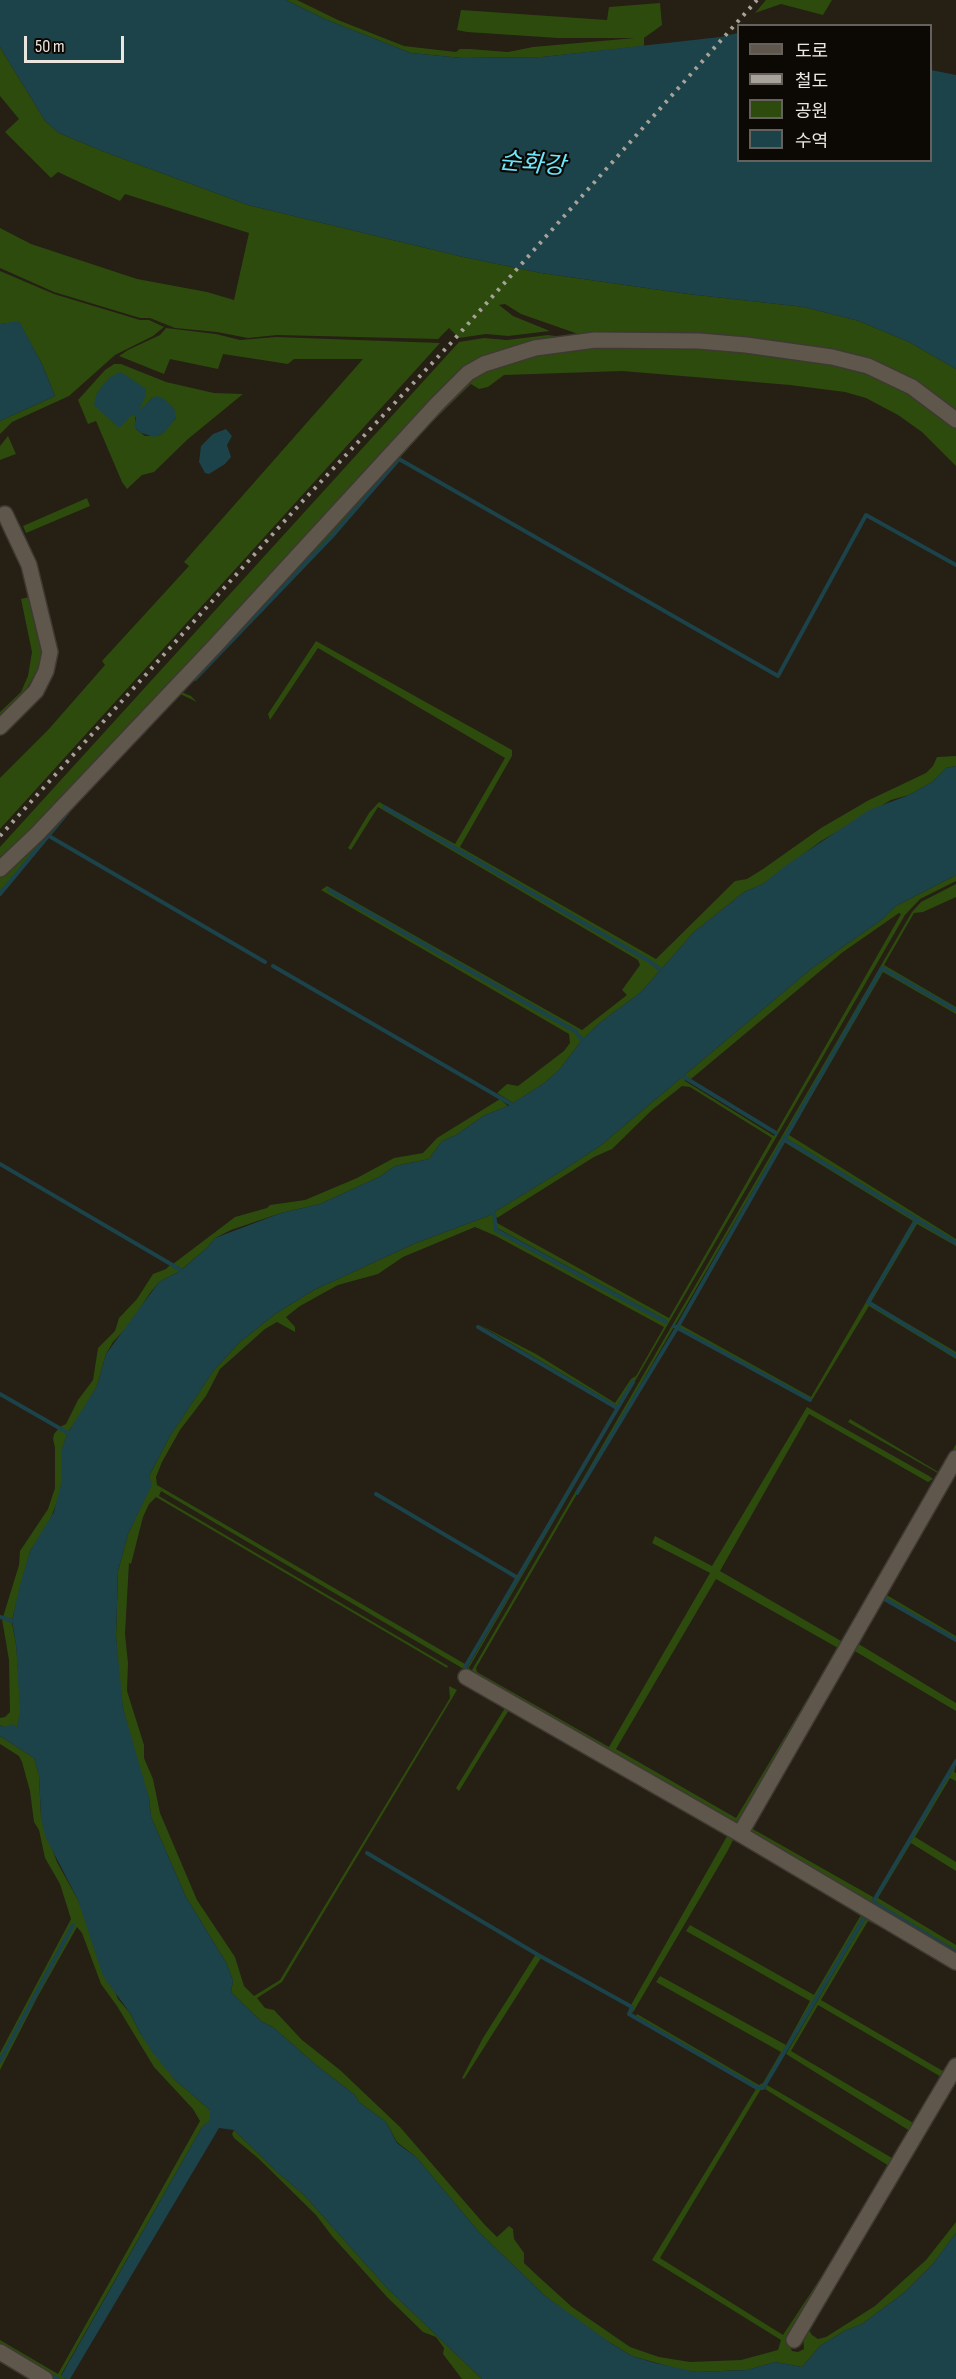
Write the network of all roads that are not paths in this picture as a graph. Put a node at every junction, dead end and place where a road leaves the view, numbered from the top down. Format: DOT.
graph roads {
  1 [pos="956,420"];
  2 [pos="5,514"];
  3 [pos="0,727"];
  4 [pos="0,869"];
  5 [pos="956,1458"];
  6 [pos="466,1677"];
  7 [pos="740,1834"];
  8 [pos="956,1962"];
  9 [pos="956,2066"];
  10 [pos="794,2340"];
  11 [pos="0,2352"];
  12 [pos="45,2379"];
  1 -- 4 [label="street"];
  2 -- 3 [label="street"];
  5 -- 7 [label="street"];
  6 -- 7 [label="street"];
  7 -- 8 [label="street"];
  9 -- 10 [label="street"];
  11 -- 12 [label="street"];
}
